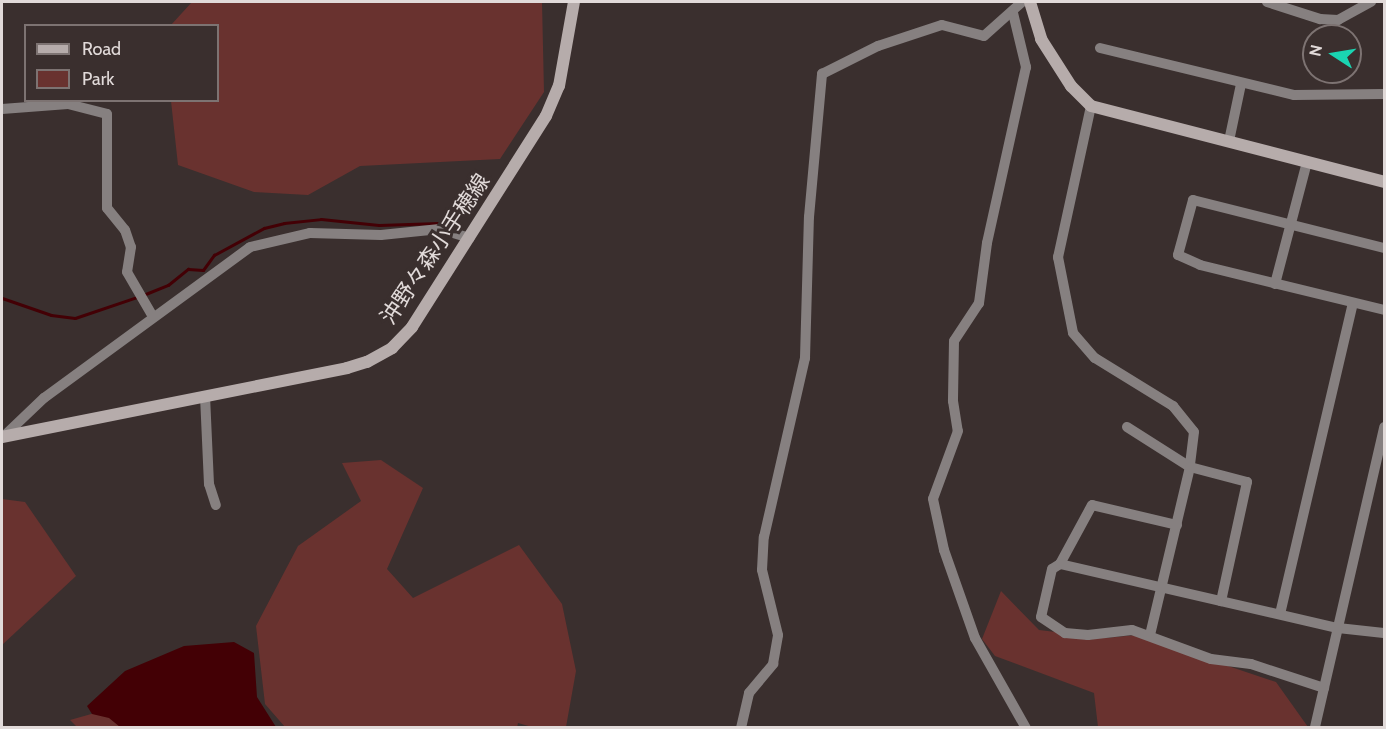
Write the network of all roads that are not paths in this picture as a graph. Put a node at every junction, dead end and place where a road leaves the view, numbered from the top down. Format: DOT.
graph roads {
  1 [pos="574,2"];
  2 [pos="1022,2"];
  3 [pos="1030,2"];
  4 [pos="1266,2"];
  5 [pos="1371,2"];
  6 [pos="1013,13"];
  7 [pos="1100,48"];
  8 [pos="1241,84"];
  9 [pos="1384,94"];
  10 [pos="1092,106"];
  11 [pos="2,109"];
  12 [pos="1229,141"];
  13 [pos="1307,162"];
  14 [pos="1384,182"];
  15 [pos="1291,224"];
  16 [pos="470,238"];
  17 [pos="1384,248"];
  18 [pos="1275,284"];
  19 [pos="1353,303"];
  20 [pos="1384,310"];
  21 [pos="152,315"];
  22 [pos="205,396"];
  23 [pos="1127,427"];
  24 [pos="1384,427"];
  25 [pos="2,437"];
  26 [pos="1190,467"];
  27 [pos="216,505"];
  28 [pos="1177,525"];
  29 [pos="1060,564"];
  30 [pos="1162,587"];
  31 [pos="1221,601"];
  32 [pos="1280,614"];
  33 [pos="1338,628"];
  34 [pos="1384,633"];
  35 [pos="1150,635"];
  36 [pos="1324,688"];
  37 [pos="1315,727"];
  38 [pos="741,728"];
  39 [pos="1026,728"];
  1 -- 16 [label="main road, 沖野々森小手穂線"];
  2 -- 6 [label="street"];
  3 -- 10 [label="main road"];
  4 -- 5 [label="street"];
  6 -- 38 [label="street"];
  6 -- 39 [label="street"];
  7 -- 8 [label="street"];
  8 -- 9 [label="street"];
  8 -- 12 [label="street"];
  10 -- 12 [label="main road"];
  10 -- 26 [label="street"];
  11 -- 21 [label="street"];
  12 -- 13 [label="main road"];
  13 -- 14 [label="main road"];
  13 -- 15 [label="street"];
  15 -- 17 [label="street"];
  15 -- 18 [label="street"];
  15 -- 18 [label="street"];
  16 -- 21 [label="street"];
  16 -- 22 [label="main road, 沖野々森小手穂線"];
  18 -- 19 [label="street"];
  19 -- 20 [label="street"];
  19 -- 32 [label="street"];
  21 -- 25 [label="street"];
  22 -- 25 [label="main road, 沖野々森小手穂線"];
  22 -- 27 [label="street"];
  23 -- 26 [label="street"];
  24 -- 33 [label="street"];
  26 -- 28 [label="street"];
  26 -- 31 [label="street"];
  28 -- 29 [label="street"];
  28 -- 30 [label="street"];
  29 -- 30 [label="street"];
  29 -- 35 [label="street"];
  30 -- 31 [label="street"];
  30 -- 35 [label="street"];
  31 -- 32 [label="street"];
  32 -- 33 [label="street"];
  33 -- 34 [label="street"];
  33 -- 36 [label="street"];
  35 -- 36 [label="street"];
  36 -- 37 [label="street"];
}
